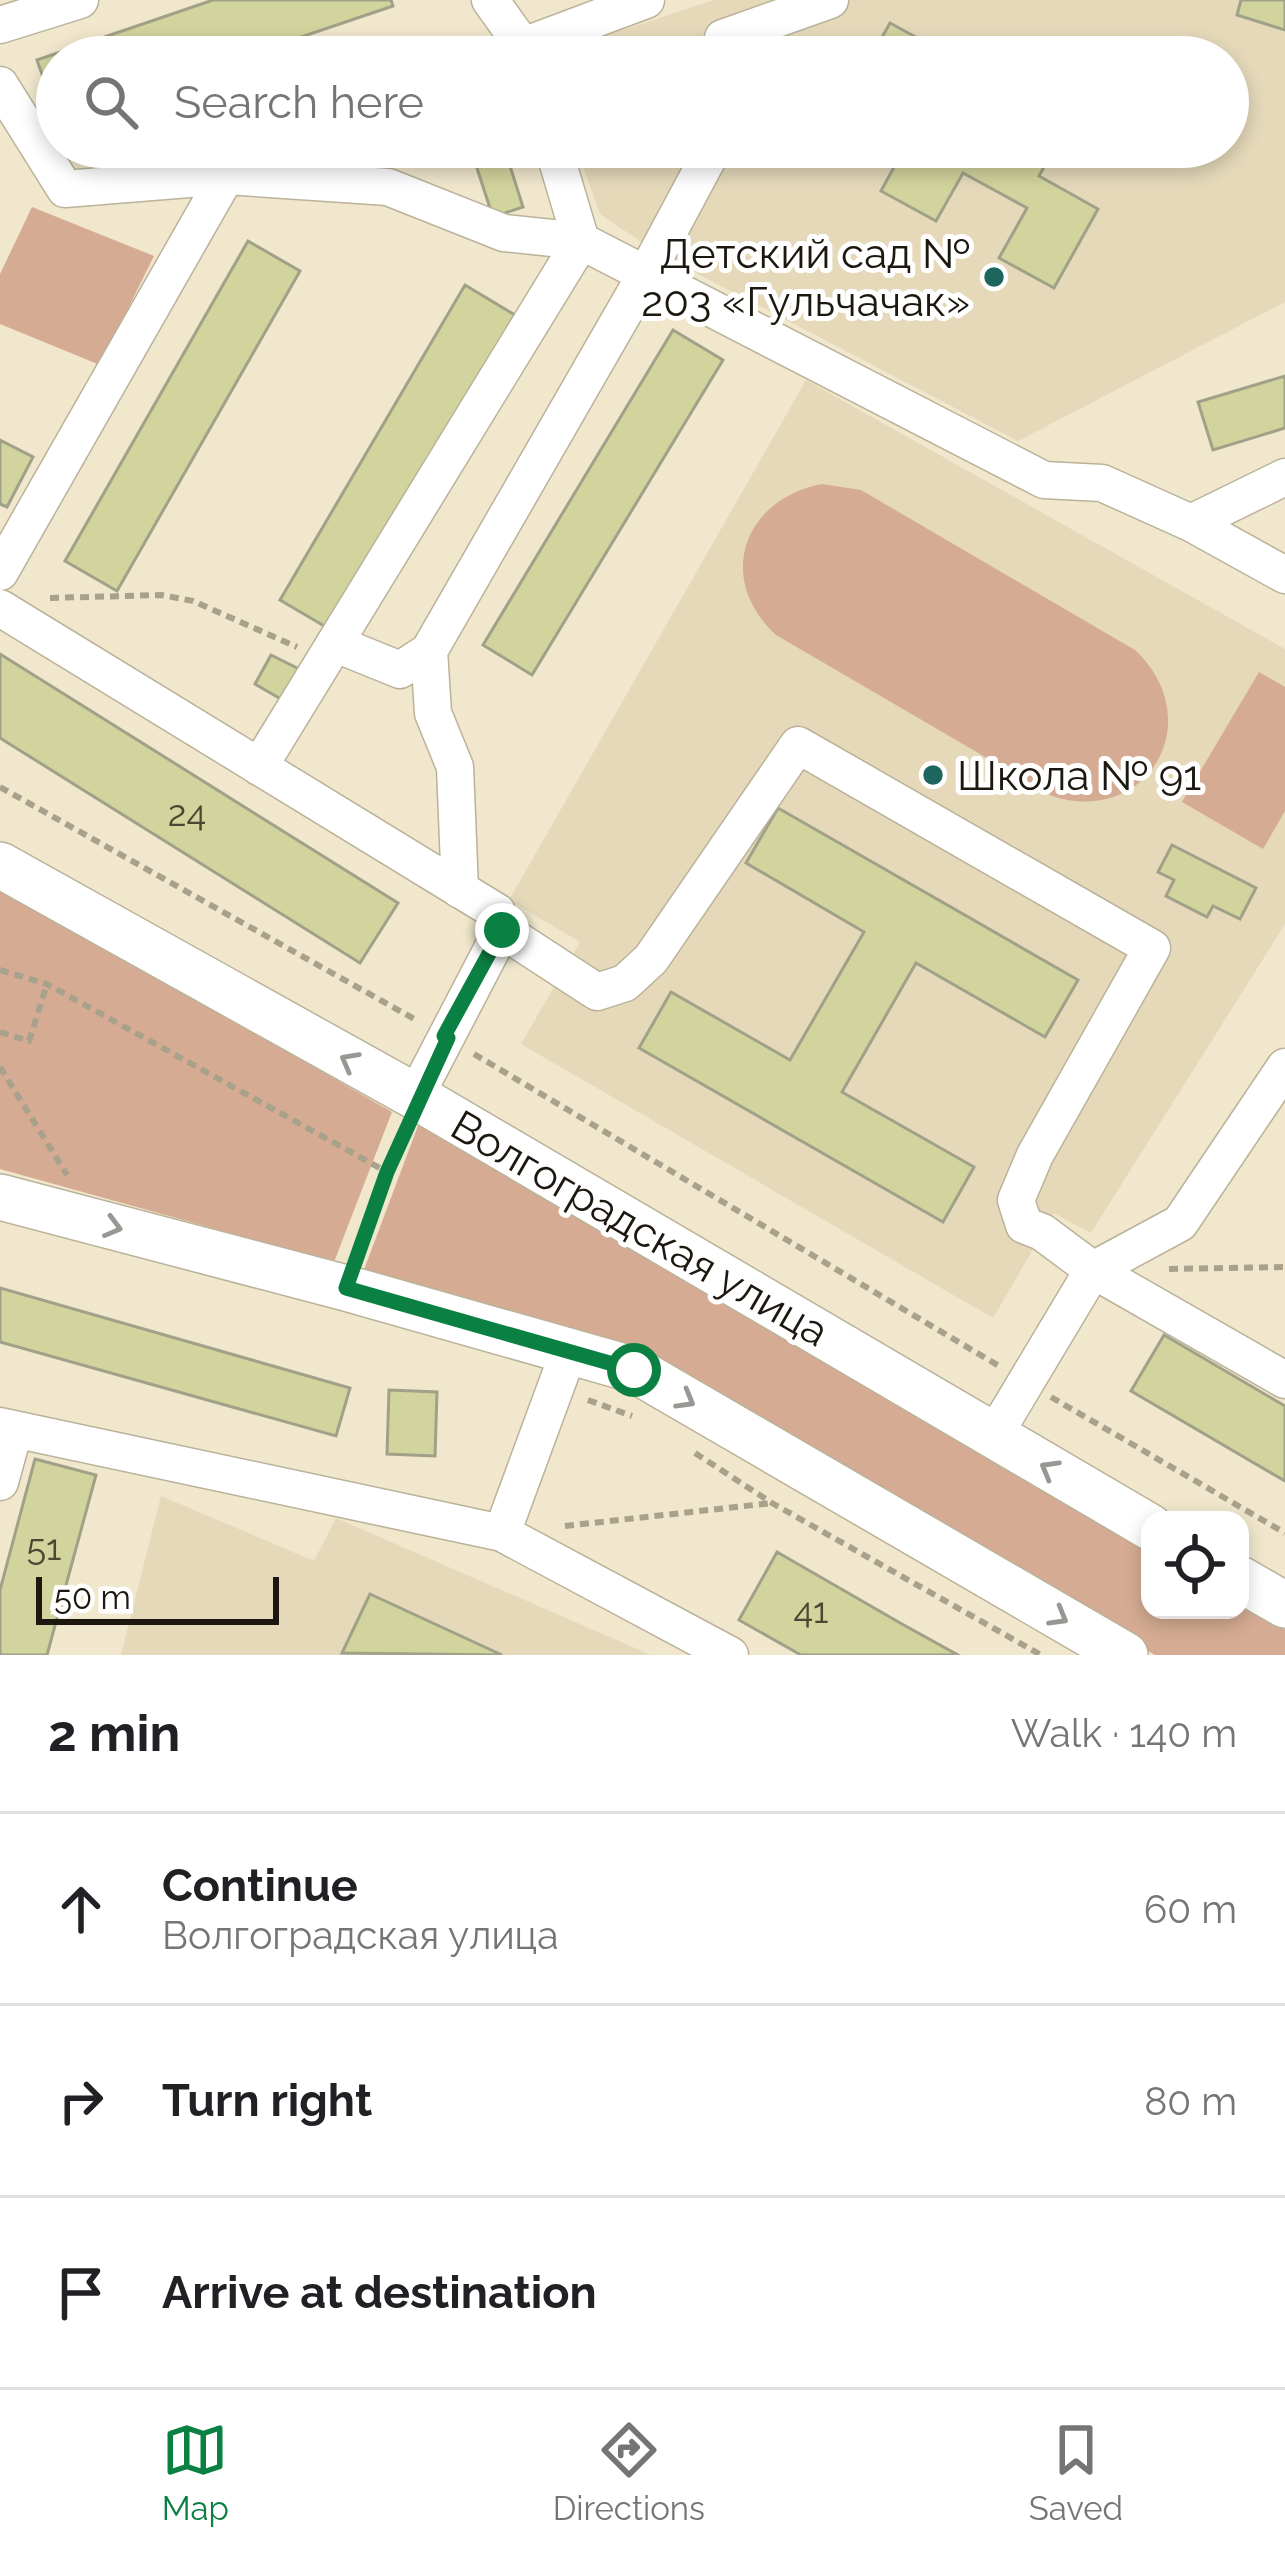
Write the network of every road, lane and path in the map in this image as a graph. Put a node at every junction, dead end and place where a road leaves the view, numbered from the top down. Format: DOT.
graph roads {
  1 [pos="80,0"];
  2 [pos="490,0"];
  3 [pos="646,0"];
  4 [pos="830,0"];
  5 [pos="0,25"];
  6 [pos="514,36"];
  7 [pos="562,36"];
  8 [pos="729,36"];
  9 [pos="0,85"];
  10 [pos="36,143"];
  11 [pos="52,168"];
  12 [pos="560,168"];
  13 [pos="703,168"];
  14 [pos="226,176"];
  15 [pos="581,241"];
  16 [pos="646,274"];
  17 [pos="1285,477"];
  18 [pos="1191,523"];
  19 [pos="0,572"];
  20 [pos="1285,575"];
  21 [pos="46,598"];
  22 [pos="0,608"];
  23 [pos="333,648"];
  24 [pos="429,651"];
  25 [pos="259,767"];
  26 [pos="0,787"];
  27 [pos="0,866"];
  28 [pos="460,890"];
  29 [pos="502,930"];
  30 [pos="0,970"];
  31 [pos="47,984"];
  32 [pos="0,1032"];
  33 [pos="444,1036"];
  34 [pos="0,1067"];
  35 [pos="1285,1067"];
  36 [pos="418,1098"];
  37 [pos="387,1172"];
  38 [pos="75,1189"];
  39 [pos="0,1197"];
  40 [pos="1285,1267"];
  41 [pos="1165,1269"];
  42 [pos="1093,1270"];
  43 [pos="346,1288"];
  44 [pos="569,1351"];
  45 [pos="1285,1380"];
  46 [pos="1026,1383"];
  47 [pos="7,1428"];
  48 [pos="993,1436"];
  49 [pos="0,1482"];
  50 [pos="772,1502"];
  51 [pos="1141,1522"];
  52 [pos="1285,1533"];
  53 [pos="502,1534"];
  54 [pos="1249,1584"];
  55 [pos="1285,1605"];
  56 [pos="730,1655"];
  57 [pos="1125,1655"];
  1 -- 5 [label="lane"];
  2 -- 6 [label="lane"];
  3 -- 7 [label="lane"];
  4 -- 8 [label="lane"];
  9 -- 10 [label="lane"];
  11 -- 14 [label="lane"];
  12 -- 15 [label="lane"];
  13 -- 16 [label="lane"];
  14 -- 15 [label="lane"];
  14 -- 19 [label="lane"];
  15 -- 16 [label="lane"];
  15 -- 23 [label="lane"];
  16 -- 18 [label="lane"];
  16 -- 24 [label="lane"];
  17 -- 18 [label="lane"];
  18 -- 20 [label="lane"];
  21 -- 23 [label="path"];
  22 -- 25 [label="lane"];
  23 -- 24 [label="lane"];
  23 -- 25 [label="lane"];
  24 -- 28 [label="lane"];
  25 -- 28 [label="lane"];
  26 -- 33 [label="path"];
  36 -- 27 [label="main road, Волгоградская улица, one-way"];
  28 -- 29 [label="lane"];
  29 -- 33 [label="lane"];
  29 -- 42 [label="lane"];
  30 -- 31 [label="path"];
  31 -- 32 [label="path"];
  31 -- 37 [label="path"];
  33 -- 36 [label="lane"];
  33 -- 46 [label="path"];
  34 -- 38 [label="path"];
  35 -- 42 [label="lane"];
  36 -- 37 [label="path"];
  36 -- 48 [label="main road, Волгоградская улица"];
  37 -- 43 [label="path"];
  39 -- 43 [label="main road, one-way"];
  40 -- 41 [label="path"];
  42 -- 45 [label="lane"];
  42 -- 46 [label="lane"];
  43 -- 44 [label="main road"];
  44 -- 53 [label="lane"];
  44 -- 57 [label="main road, one-way"];
  46 -- 48 [label="lane"];
  46 -- 52 [label="path"];
  47 -- 49 [label="lane"];
  47 -- 53 [label="lane"];
  51 -- 48 [label="main road, Волгоградская улица, one-way"];
  50 -- 53 [label="path"];
  53 -- 56 [label="lane"];
  54 -- 55 [label="main road"];
}
